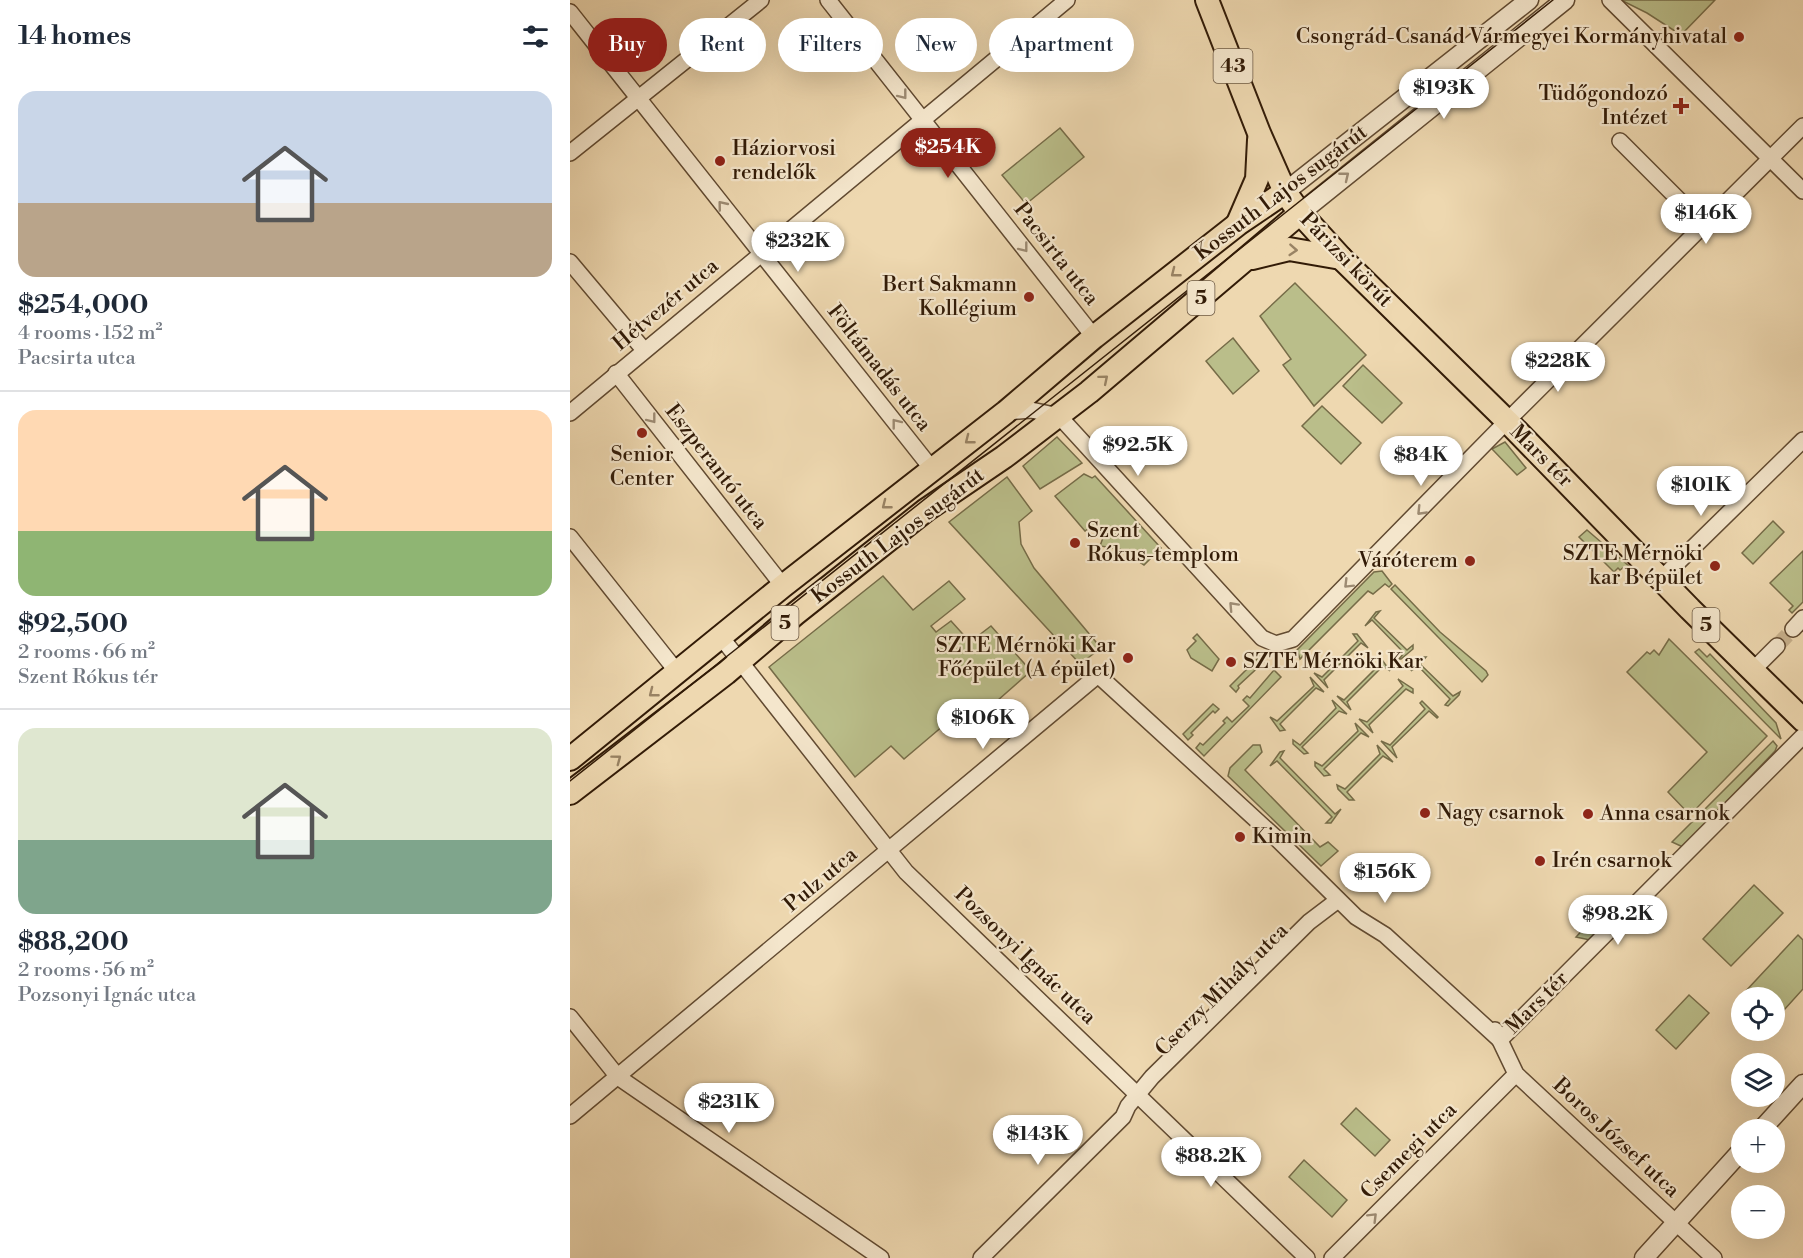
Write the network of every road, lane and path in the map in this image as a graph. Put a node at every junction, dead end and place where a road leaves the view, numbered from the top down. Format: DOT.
graph roads {
  1 [pos="762,0"];
  2 [pos="828,0"];
  3 [pos="1067,0"];
  4 [pos="1207,0"];
  5 [pos="1529,0"];
  6 [pos="1565,0"];
  7 [pos="1610,0"];
  8 [pos="570,12"];
  9 [pos="637,98"];
  10 [pos="922,119"];
  11 [pos="1803,126"];
  12 [pos="1259,132"];
  13 [pos="1620,141"];
  14 [pos="570,153"];
  15 [pos="1770,158"];
  16 [pos="1803,191"];
  17 [pos="1285,192"];
  18 [pos="1300,213"];
  19 [pos="1238,224"];
  20 [pos="1704,224"];
  21 [pos="761,252"];
  22 [pos="1341,258"];
  23 [pos="1245,260"];
  24 [pos="570,262"];
  25 [pos="1094,337"];
  26 [pos="644,350"];
  27 [pos="616,374"];
  28 [pos="1006,412"];
  29 [pos="570,413"];
  30 [pos="1059,416"];
  31 [pos="1507,421"];
  32 [pos="1803,440"];
  33 [pos="932,469"];
  34 [pos="570,537"];
  35 [pos="1661,579"];
  36 [pos="783,586"];
  37 [pos="721,637"];
  38 [pos="1777,645"];
  39 [pos="740,660"];
  40 [pos="1752,671"];
  41 [pos="678,673"];
  42 [pos="1803,720"];
  43 [pos="1803,736"];
  44 [pos="1172,741"];
  45 [pos="570,759"];
  46 [pos="570,793"];
  47 [pos="890,850"];
  48 [pos="1338,900"];
  49 [pos="570,1017"];
  50 [pos="1500,1040"];
  51 [pos="1516,1074"];
  52 [pos="618,1077"];
  53 [pos="1803,1084"];
  54 [pos="1138,1096"];
  55 [pos="570,1116"];
  56 [pos="1771,1119"];
  57 [pos="1731,1162"];
  58 [pos="1676,1222"];
  59 [pos="881,1258"];
  60 [pos="968,1258"];
  61 [pos="981,1258"];
  62 [pos="1307,1258"];
  63 [pos="1332,1258"];
  64 [pos="1644,1258"];
  65 [pos="1714,1258"];
  1 -- 9 [label="street"];
  2 -- 10 [label="street, Pacsirta utca, one-way"];
  3 -- 10 [label="street, Hétvezér utca"];
  4 -- 12 [label="main road, Párizsi körút / 43"];
  5 -- 17 [label="street, Kossuth Lajos sugárút"];
  18 -- 6 [label="street, Kossuth Lajos sugárút, one-way"];
  7 -- 15 [label="street"];
  8 -- 9 [label="street, Föltámadás utca"];
  9 -- 14 [label="street"];
  21 -- 9 [label="street, Föltámadás utca, one-way"];
  10 -- 21 [label="street, Hétvezér utca"];
  10 -- 25 [label="street, Pacsirta utca, one-way"];
  11 -- 15 [label="street"];
  12 -- 17 [label="main road, Párizsi körút / 43"];
  12 -- 19 [label="main road"];
  13 -- 20 [label="street"];
  15 -- 16 [label="street"];
  15 -- 20 [label="street"];
  17 -- 18 [label="main road, Párizsi körút / 5"];
  17 -- 19 [label="main road, Kossuth Lajos sugárút / 5"];
  18 -- 22 [label="main road, Párizsi körút / 5"];
  18 -- 23 [label="main road, Kossuth Lajos sugárút / 5"];
  19 -- 25 [label="main road, Kossuth Lajos sugárút / 5, one-way"];
  20 -- 31 [label="street"];
  21 -- 26 [label="street, Hétvezér utca"];
  33 -- 21 [label="street, Föltámadás utca, one-way"];
  23 -- 22 [label="main road, 5, one-way"];
  22 -- 31 [label="main road, Párizsi körút / 5"];
  30 -- 23 [label="main road, Kossuth Lajos sugárút / 5, one-way"];
  24 -- 26 [label="street"];
  25 -- 28 [label="main road, Kossuth Lajos sugárút / 5"];
  26 -- 27 [label="street, Hétvezér utca"];
  27 -- 29 [label="street, Hétvezér utca"];
  27 -- 36 [label="street, Eszperantó utca, one-way"];
  28 -- 30 [label="street"];
  28 -- 33 [label="main road, Kossuth Lajos sugárút / 5, one-way"];
  31 -- 30 [label="street, Mars tér, one-way"];
  30 -- 39 [label="main road, Kossuth Lajos sugárút / 5"];
  31 -- 35 [label="main road, Mars tér / 5"];
  32 -- 35 [label="street"];
  33 -- 36 [label="main road, Kossuth Lajos sugárút / 5, one-way"];
  34 -- 41 [label="street"];
  35 -- 40 [label="main road, Mars tér / 5"];
  36 -- 37 [label="main road, Kossuth Lajos sugárút / 5"];
  37 -- 39 [label="street"];
  37 -- 41 [label="main road, Kossuth Lajos sugárút / 5"];
  38 -- 40 [label="street"];
  46 -- 39 [label="main road, Kossuth Lajos sugárút / 5, one-way"];
  39 -- 47 [label="street, Pozsonyi Ignác utca"];
  40 -- 42 [label="main road, Mars tér / 5"];
  41 -- 45 [label="main road, Kossuth Lajos sugárút / 5, one-way"];
  43 -- 50 [label="street, Mars tér"];
  44 -- 47 [label="street, Pulz utca"];
  44 -- 48 [label="street, Mars tér"];
  47 -- 52 [label="street, Pulz utca"];
  47 -- 54 [label="street, Pozsonyi Ignác utca"];
  48 -- 50 [label="street, Mars tér"];
  48 -- 54 [label="street, Cserzy Mihály utca"];
  49 -- 52 [label="street"];
  50 -- 51 [label="street, Boros József utca"];
  51 -- 58 [label="street, Boros József utca"];
  63 -- 51 [label="street, Csemegi utca, one-way"];
  52 -- 55 [label="street, Pulz utca"];
  52 -- 59 [label="street"];
  53 -- 56 [label="street"];
  54 -- 60 [label="street, Cserzy Mihály utca"];
  54 -- 61 [label="street, Cserzy Mihály utca"];
  54 -- 62 [label="street, Pozsonyi Ignác utca"];
  57 -- 58 [label="street"];
  58 -- 64 [label="street"];
  58 -- 65 [label="street, Boros József utca"];
}
